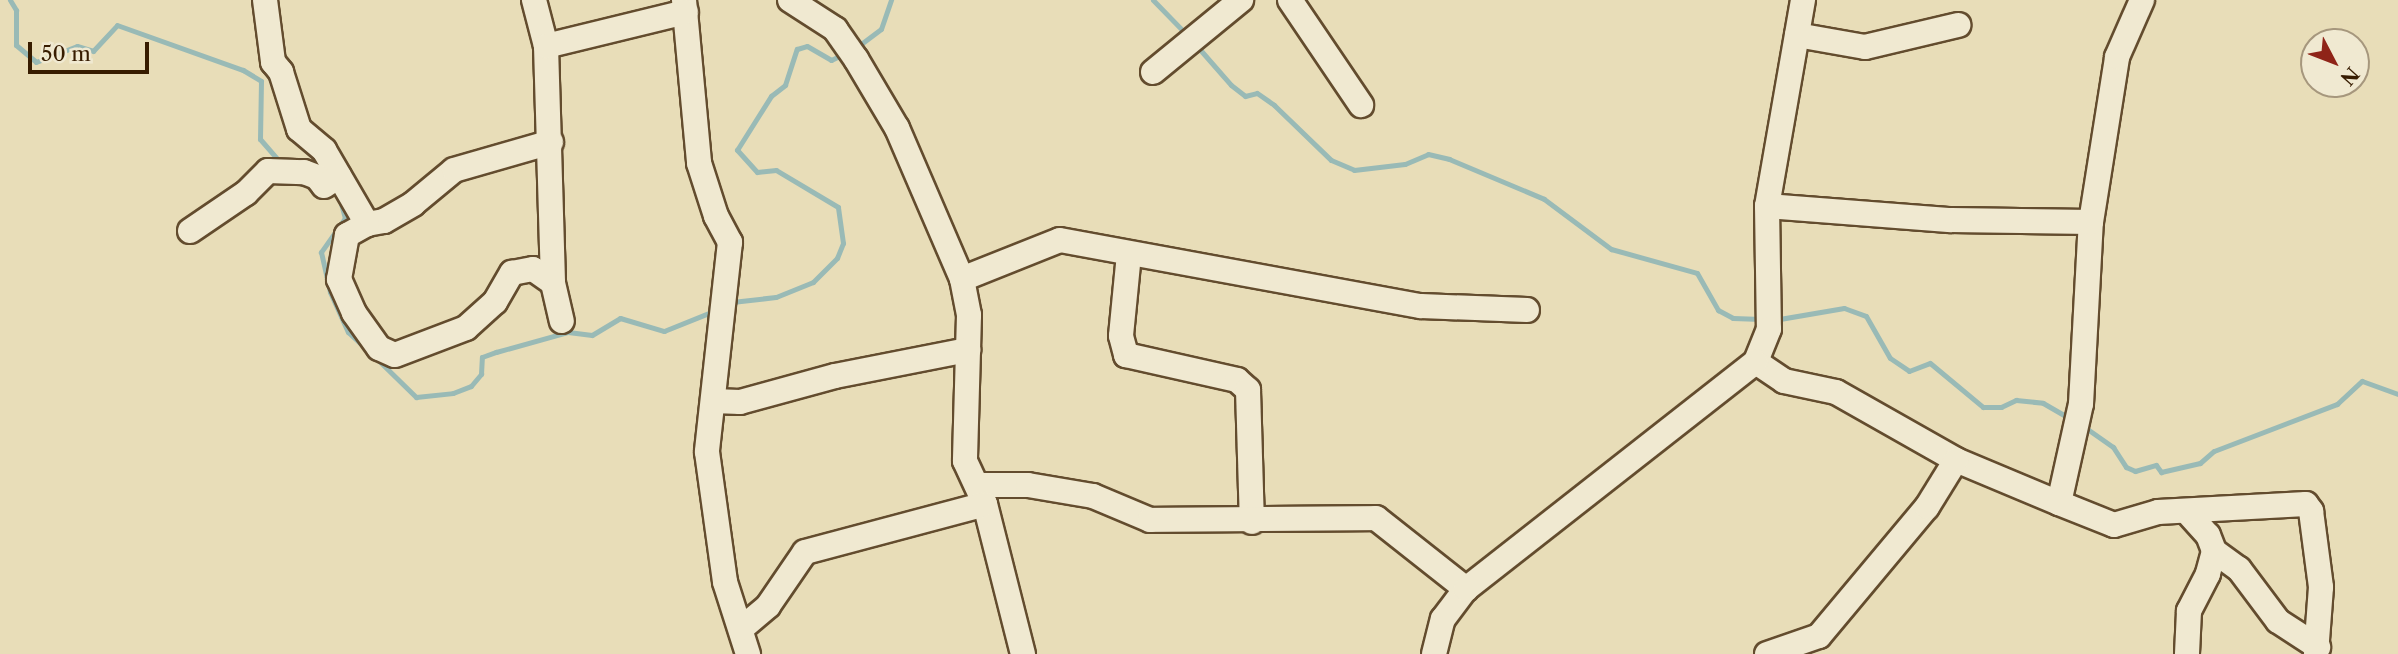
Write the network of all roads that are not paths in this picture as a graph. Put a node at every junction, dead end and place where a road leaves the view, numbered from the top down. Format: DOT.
graph roads {
  1 [pos="265,0"];
  2 [pos="534,0"];
  3 [pos="790,0"];
  4 [pos="1241,0"];
  5 [pos="1290,0"];
  6 [pos="1803,0"];
  7 [pos="2142,0"];
  8 [pos="685,6"];
  9 [pos="1958,25"];
  10 [pos="1797,35"];
  11 [pos="546,46"];
  12 [pos="1153,72"];
  13 [pos="1362,105"];
  14 [pos="551,142"];
  15 [pos="332,181"];
  16 [pos="1767,206"];
  17 [pos="2091,222"];
  18 [pos="367,224"];
  19 [pos="190,231"];
  20 [pos="1129,254"];
  21 [pos="962,279"];
  22 [pos="553,282"];
  23 [pos="1527,310"];
  24 [pos="562,321"];
  25 [pos="968,349"];
  26 [pos="1756,362"];
  27 [pos="713,401"];
  28 [pos="1956,460"];
  29 [pos="981,494"];
  30 [pos="2059,503"];
  31 [pos="2187,513"];
  32 [pos="1252,522"];
  33 [pos="2214,551"];
  34 [pos="1466,589"];
  35 [pos="742,628"];
  36 [pos="2317,651"];
  37 [pos="748,654"];
  38 [pos="1023,654"];
  39 [pos="1434,654"];
  40 [pos="1767,654"];
  41 [pos="2187,654"];
  1 -- 15 [label="street"];
  2 -- 11 [label="street"];
  3 -- 21 [label="street"];
  4 -- 12 [label="street"];
  5 -- 13 [label="street"];
  6 -- 10 [label="street"];
  7 -- 17 [label="street"];
  8 -- 11 [label="street"];
  8 -- 27 [label="street"];
  9 -- 10 [label="street"];
  10 -- 16 [label="street"];
  11 -- 14 [label="street"];
  14 -- 18 [label="street"];
  14 -- 22 [label="street"];
  15 -- 18 [label="street"];
  15 -- 19 [label="street"];
  16 -- 17 [label="street"];
  16 -- 26 [label="street"];
  17 -- 30 [label="street"];
  18 -- 22 [label="street"];
  20 -- 21 [label="street"];
  20 -- 23 [label="street"];
  20 -- 32 [label="street"];
  21 -- 25 [label="street"];
  22 -- 24 [label="street"];
  25 -- 27 [label="street"];
  25 -- 29 [label="street"];
  26 -- 28 [label="street"];
  26 -- 34 [label="street"];
  27 -- 35 [label="street"];
  28 -- 30 [label="street"];
  28 -- 40 [label="street"];
  29 -- 32 [label="street"];
  29 -- 35 [label="street"];
  29 -- 38 [label="street"];
  30 -- 31 [label="street"];
  31 -- 33 [label="street"];
  31 -- 36 [label="street"];
  32 -- 34 [label="street"];
  33 -- 36 [label="street"];
  33 -- 41 [label="street"];
  34 -- 39 [label="street"];
  35 -- 37 [label="street"];
}
